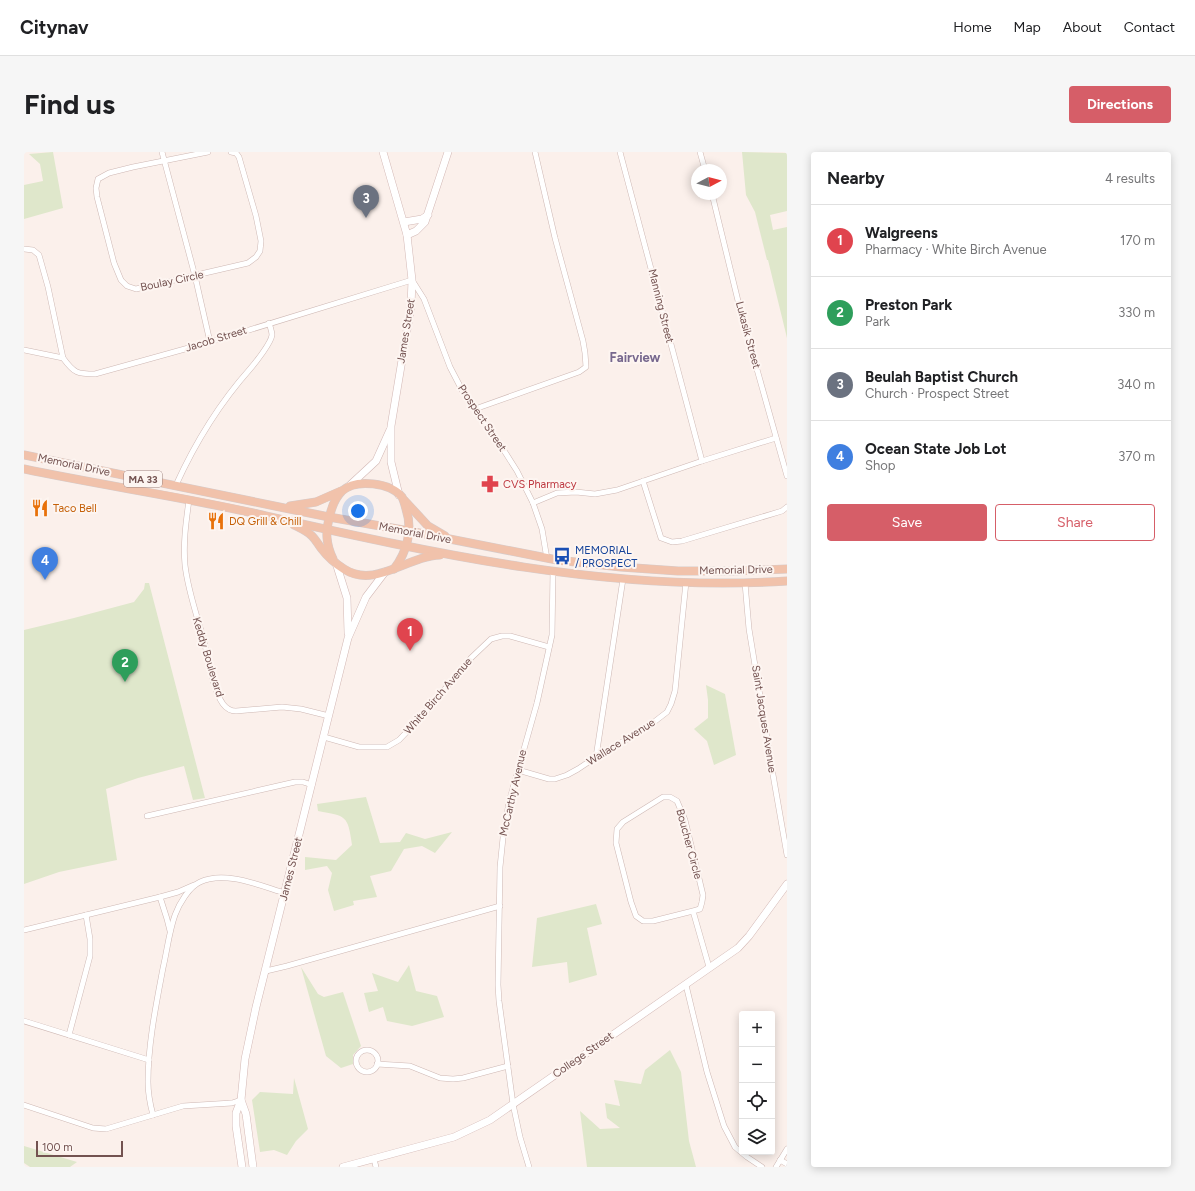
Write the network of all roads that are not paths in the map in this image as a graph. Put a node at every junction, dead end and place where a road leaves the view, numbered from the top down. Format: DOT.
graph roads {
  1 [pos="162,152"];
  2 [pos="208,152"];
  3 [pos="231,152"];
  4 [pos="383,152"];
  5 [pos="448,152"];
  6 [pos="535,152"];
  7 [pos="620,152"];
  8 [pos="700,152"];
  9 [pos="165,161"];
  10 [pos="703,164"];
  11 [pos="713,200"];
  12 [pos="429,214"];
  13 [pos="404,222"];
  14 [pos="408,235"];
  15 [pos="24,249"];
  16 [pos="195,276"];
  17 [pos="412,280"];
  18 [pos="269,323"];
  19 [pos="210,342"];
  20 [pos="24,350"];
  21 [pos="63,358"];
  22 [pos="474,408"];
  23 [pos="391,426"];
  24 [pos="776,438"];
  25 [pos="26,455"];
  26 [pos="702,461"];
  27 [pos="26,469"];
  28 [pos="787,476"];
  29 [pos="643,481"];
  30 [pos="176,485"];
  31 [pos="345,489"];
  32 [pos="401,497"];
  33 [pos="189,500"];
  34 [pos="533,503"];
  35 [pos="279,506"];
  36 [pos="787,507"];
  37 [pos="329,517"];
  38 [pos="284,520"];
  39 [pos="326,529"];
  40 [pos="409,531"];
  41 [pos="460,542"];
  42 [pos="406,545"];
  43 [pos="457,556"];
  44 [pos="547,558"];
  45 [pos="334,561"];
  46 [pos="787,569"];
  47 [pos="390,571"];
  48 [pos="553,571"];
  49 [pos="623,579"];
  50 [pos="787,581"];
  51 [pos="686,582"];
  52 [pos="744,582"];
  53 [pos="348,638"];
  54 [pos="550,647"];
  55 [pos="329,716"];
  56 [pos="324,737"];
  57 [pos="596,757"];
  58 [pos="518,770"];
  59 [pos="312,785"];
  60 [pos="147,816"];
  61 [pos="787,855"];
  62 [pos="198,883"];
  63 [pos="787,884"];
  64 [pos="285,893"];
  65 [pos="160,897"];
  66 [pos="500,906"];
  67 [pos="693,911"];
  68 [pos="86,915"];
  69 [pos="24,930"];
  70 [pos="170,933"];
  71 [pos="709,967"];
  72 [pos="266,971"];
  73 [pos="686,985"];
  74 [pos="24,1021"];
  75 [pos="69,1035"];
  76 [pos="149,1060"];
  77 [pos="377,1064"];
  78 [pos="508,1066"];
  79 [pos="241,1100"];
  80 [pos="513,1104"];
  81 [pos="24,1105"];
  82 [pos="152,1115"];
  83 [pos="787,1149"];
  84 [pos="374,1159"];
  85 [pos="780,1160"];
  86 [pos="787,1164"];
  87 [pos="242,1167"];
  88 [pos="253,1167"];
  89 [pos="343,1167"];
  90 [pos="376,1167"];
  91 [pos="529,1167"];
  92 [pos="762,1167"];
  93 [pos="776,1167"];
  1 -- 9 [label="street"];
  2 -- 9 [label="street, Boulay Circle"];
  3 -- 16 [label="street, Boulay Circle"];
  4 -- 13 [label="main road"];
  5 -- 12 [label="main road"];
  6 -- 22 [label="street"];
  7 -- 26 [label="street, Manning Street"];
  8 -- 10 [label="street"];
  9 -- 16 [label="street"];
  9 -- 16 [label="street, Boulay Circle"];
  11 -- 24 [label="street, Lukasik Street"];
  12 -- 13 [label="main road"];
  12 -- 14 [label="main road"];
  13 -- 14 [label="main road, James Street"];
  14 -- 17 [label="main road, James Street"];
  15 -- 21 [label="street"];
  16 -- 19 [label="street"];
  17 -- 18 [label="street, Jacob Street"];
  17 -- 22 [label="street, Prospect Street"];
  17 -- 23 [label="main road, James Street"];
  18 -- 19 [label="street, Jacob Street"];
  18 -- 30 [label="street"];
  19 -- 21 [label="street, Jacob Street"];
  20 -- 21 [label="street"];
  22 -- 34 [label="street, Prospect Street"];
  23 -- 31 [label="main road, James Street"];
  23 -- 32 [label="main road, James Street"];
  24 -- 26 [label="street"];
  24 -- 28 [label="street, Lukasik Street"];
  25 -- 27 [label="main road"];
  25 -- 30 [label="main road, Memorial Drive / MA 33"];
  26 -- 29 [label="street"];
  27 -- 33 [label="main road, Memorial Drive / MA 33"];
  29 -- 34 [label="street"];
  29 -- 36 [label="street"];
  30 -- 35 [label="main road, Memorial Drive / MA 33"];
  31 -- 32 [label="main road"];
  31 -- 35 [label="main road"];
  31 -- 37 [label="main road"];
  32 -- 40 [label="main road"];
  32 -- 41 [label="main road"];
  33 -- 38 [label="main road, Memorial Drive / MA 33"];
  33 -- 55 [label="street, Keddy Boulevard"];
  34 -- 44 [label="street, Prospect Street"];
  35 -- 37 [label="main road, Memorial Drive / MA 33"];
  37 -- 39 [label="main road"];
  37 -- 40 [label="main road, Memorial Drive / MA 33"];
  38 -- 39 [label="main road, Memorial Drive / MA 33"];
  38 -- 45 [label="main road"];
  39 -- 42 [label="main road, Memorial Drive / MA 33"];
  39 -- 45 [label="main road"];
  40 -- 41 [label="main road, Memorial Drive / MA 33"];
  40 -- 42 [label="main road"];
  41 -- 44 [label="main road, Memorial Drive / MA 33"];
  42 -- 43 [label="main road, Memorial Drive / MA 33"];
  42 -- 47 [label="main road"];
  43 -- 47 [label="main road"];
  43 -- 48 [label="main road, Memorial Drive / MA 33"];
  44 -- 46 [label="main road, Memorial Drive / MA 33"];
  45 -- 47 [label="main road"];
  45 -- 53 [label="main road, James Street"];
  47 -- 53 [label="main road, James Street"];
  48 -- 49 [label="main road, Memorial Drive / MA 33"];
  48 -- 54 [label="street, McCarthy Avenue"];
  49 -- 51 [label="main road, Memorial Drive / MA 33"];
  49 -- 57 [label="street"];
  50 -- 52 [label="main road, Memorial Drive / MA 33"];
  51 -- 52 [label="main road, Memorial Drive / MA 33"];
  51 -- 57 [label="street, Wallace Avenue"];
  52 -- 61 [label="street, Saint Jacques Avenue"];
  53 -- 55 [label="main road, James Street"];
  54 -- 56 [label="street, White Birch Avenue"];
  54 -- 58 [label="street, McCarthy Avenue"];
  55 -- 56 [label="main road, James Street"];
  56 -- 59 [label="main road, James Street"];
  57 -- 58 [label="street, Wallace Avenue"];
  58 -- 66 [label="street, McCarthy Avenue"];
  59 -- 60 [label="street"];
  59 -- 64 [label="main road, James Street"];
  62 -- 64 [label="street"];
  62 -- 65 [label="street"];
  62 -- 70 [label="street"];
  63 -- 71 [label="main road, College Street"];
  64 -- 72 [label="main road, James Street"];
  65 -- 68 [label="street"];
  65 -- 70 [label="street"];
  66 -- 72 [label="street"];
  66 -- 78 [label="street, McCarthy Avenue"];
  67 -- 67 [label="street, Boucher Circle"];
  67 -- 71 [label="street"];
  68 -- 69 [label="street"];
  68 -- 75 [label="street"];
  70 -- 76 [label="street"];
  71 -- 73 [label="main road, College Street"];
  72 -- 79 [label="main road, James Street"];
  73 -- 80 [label="main road, College Street"];
  73 -- 92 [label="street"];
  74 -- 75 [label="street"];
  75 -- 76 [label="street"];
  76 -- 82 [label="street"];
  77 -- 77 [label="street"];
  77 -- 78 [label="street"];
  78 -- 80 [label="street"];
  79 -- 82 [label="street"];
  79 -- 87 [label="main road, James Street"];
  79 -- 88 [label="main road, James Street"];
  80 -- 84 [label="main road, College Street"];
  80 -- 91 [label="street"];
  81 -- 82 [label="street"];
  83 -- 85 [label="street"];
  84 -- 89 [label="main road, College Street"];
  84 -- 90 [label="street"];
  85 -- 86 [label="street"];
  85 -- 93 [label="street"];
}
